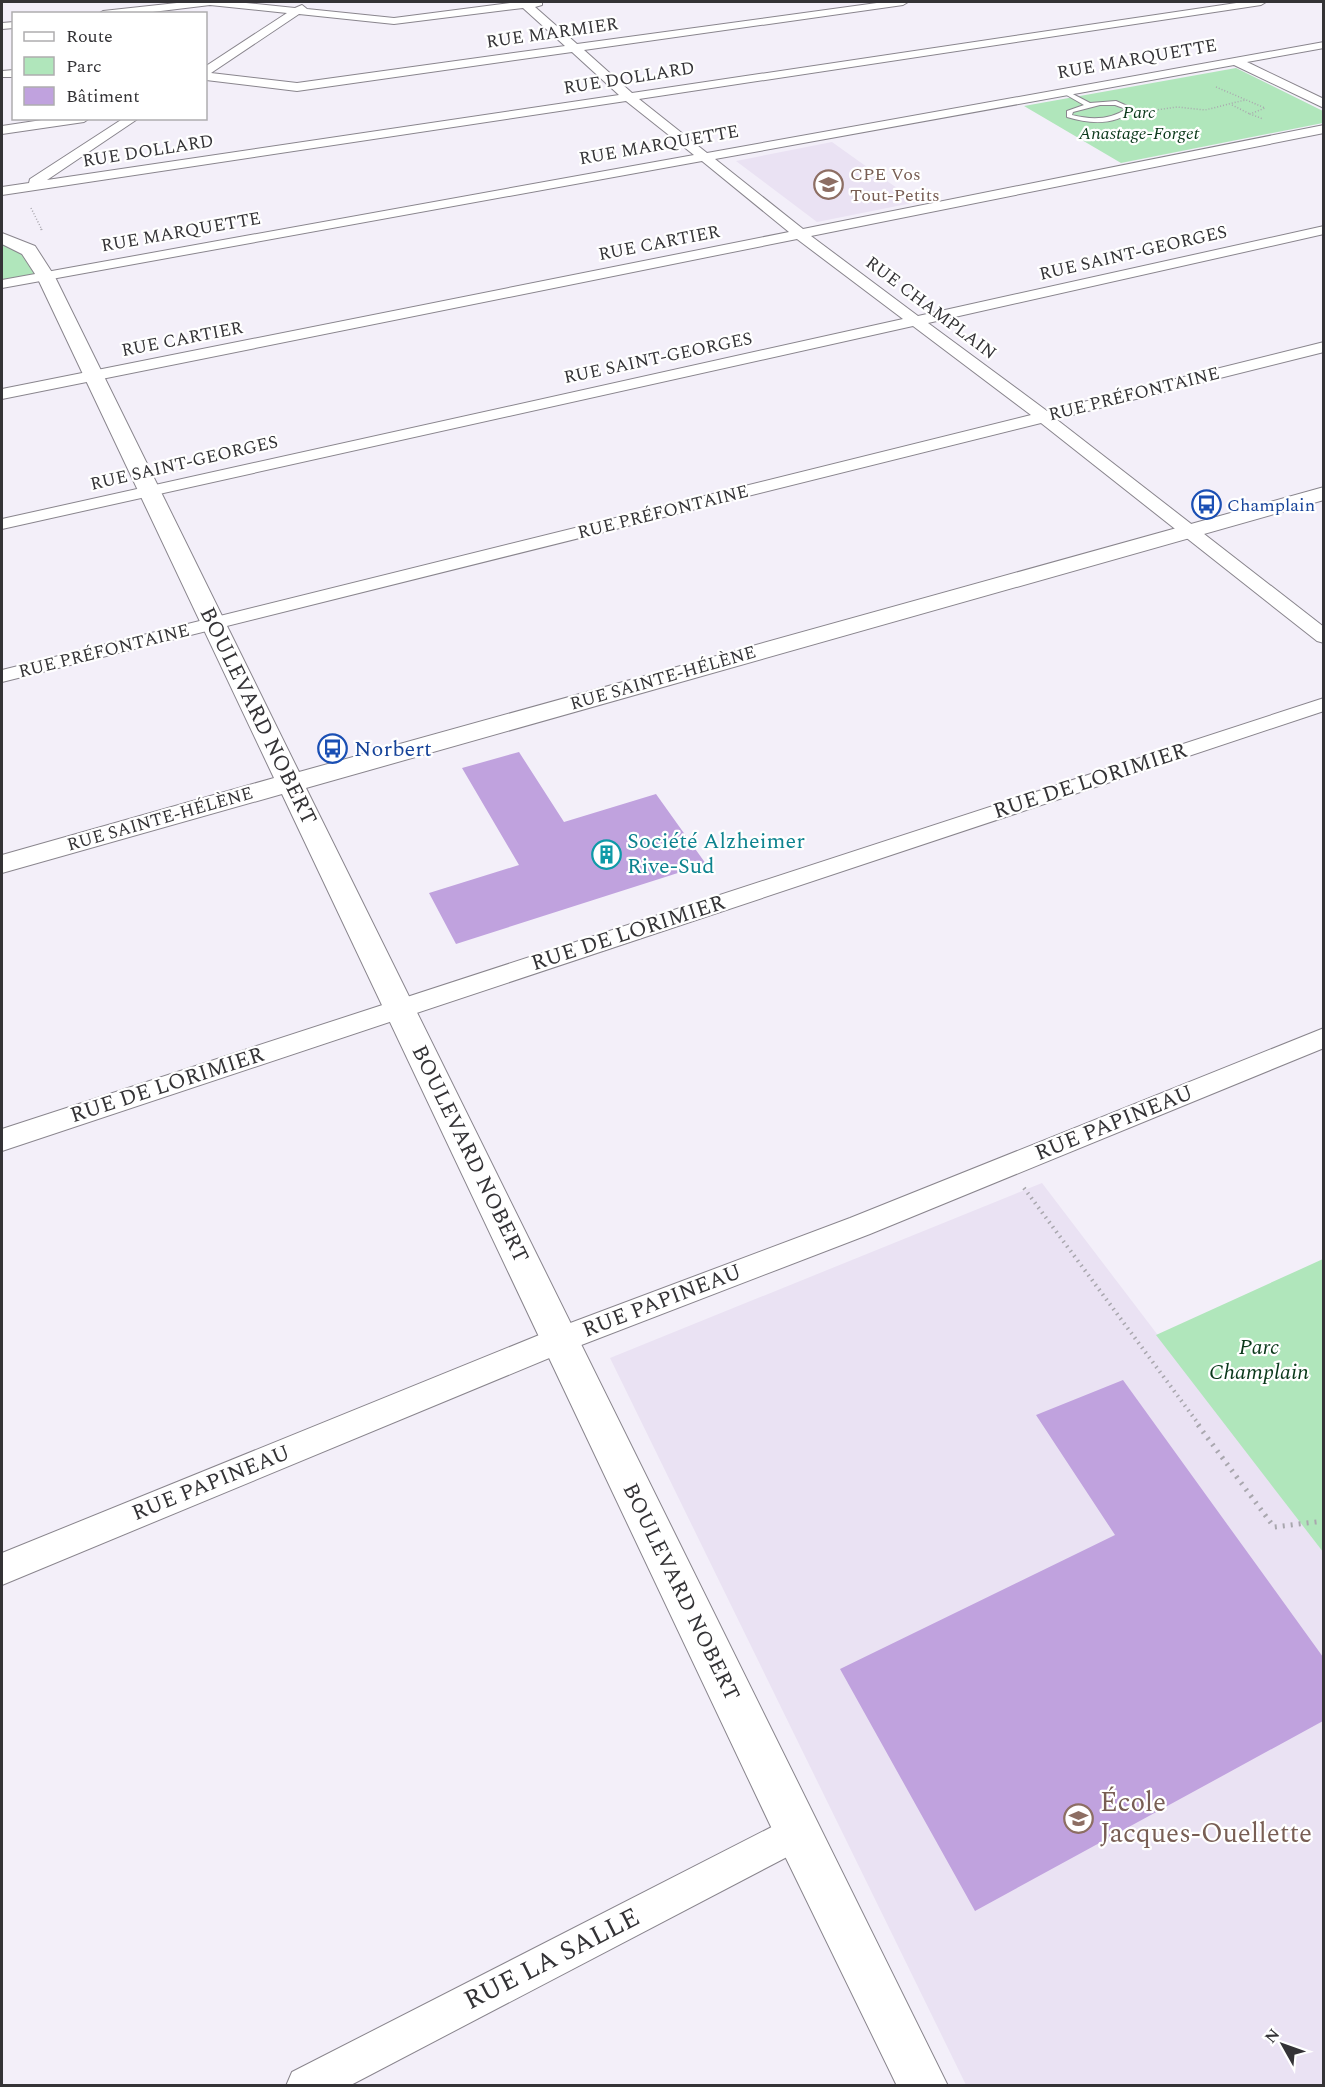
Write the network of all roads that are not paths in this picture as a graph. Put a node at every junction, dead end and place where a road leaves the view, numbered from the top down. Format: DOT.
graph roads {
  1 [pos="312,2"];
  2 [pos="549,2"];
  3 [pos="903,2"];
  4 [pos="1261,2"];
  5 [pos="524,3"];
  6 [pos="298,11"];
  7 [pos="121,12"];
  8 [pos="1323,45"];
  9 [pos="576,48"];
  10 [pos="1235,61"];
  11 [pos="207,70"];
  12 [pos="207,76"];
  13 [pos="1065,92"];
  14 [pos="629,97"];
  15 [pos="1323,104"];
  16 [pos="1089,105"];
  17 [pos="70,120"];
  18 [pos="130,120"];
  19 [pos="1323,129"];
  20 [pos="2,130"];
  21 [pos="703,156"];
  22 [pos="27,187"];
  23 [pos="2,191"];
  24 [pos="1323,230"];
  25 [pos="801,235"];
  26 [pos="2,238"];
  27 [pos="46,277"];
  28 [pos="2,284"];
  29 [pos="917,321"];
  30 [pos="1323,347"];
  31 [pos="94,376"];
  32 [pos="2,394"];
  33 [pos="1044,417"];
  34 [pos="149,490"];
  35 [pos="1323,493"];
  36 [pos="2,524"];
  37 [pos="1189,531"];
  38 [pos="214,625"];
  39 [pos="1323,637"];
  40 [pos="2,676"];
  41 [pos="1323,704"];
  42 [pos="291,783"];
  43 [pos="2,864"];
  44 [pos="399,1008"];
  45 [pos="1323,1037"];
  46 [pos="2,1140"];
  47 [pos="560,1340"];
  48 [pos="2,1569"];
  49 [pos="797,1832"];
  50 [pos="306,2085"];
  51 [pos="923,2085"];
  1 -- 6 [label="street"];
  2 -- 5 [label="street"];
  3 -- 9 [label="street, RUE MARMIER"];
  4 -- 14 [label="street, RUE DOLLARD"];
  5 -- 6 [label="street"];
  5 -- 9 [label="street, RUE CHAMPLAIN"];
  6 -- 7 [label="street"];
  6 -- 11 [label="street"];
  8 -- 10 [label="street, RUE MARQUETTE"];
  9 -- 12 [label="street, RUE MARMIER"];
  9 -- 14 [label="street, RUE CHAMPLAIN"];
  10 -- 13 [label="street, RUE MARQUETTE"];
  10 -- 15 [label="street"];
  13 -- 16 [label="lane"];
  13 -- 21 [label="street, RUE MARQUETTE"];
  14 -- 21 [label="street, RUE CHAMPLAIN"];
  14 -- 22 [label="street, RUE DOLLARD"];
  16 -- 16 [label="lane"];
  17 -- 20 [label="street"];
  18 -- 22 [label="street"];
  19 -- 25 [label="street, RUE CARTIER"];
  21 -- 25 [label="street, RUE CHAMPLAIN"];
  21 -- 27 [label="street, RUE MARQUETTE"];
  22 -- 23 [label="street, RUE DOLLARD"];
  24 -- 29 [label="street, RUE SAINT-GEORGES"];
  25 -- 29 [label="street, RUE CHAMPLAIN"];
  25 -- 31 [label="street, RUE CARTIER"];
  26 -- 27 [label="street, BOULEVARD NOBERT"];
  27 -- 28 [label="street, RUE MARQUETTE"];
  27 -- 31 [label="street, BOULEVARD NOBERT"];
  29 -- 33 [label="street, RUE CHAMPLAIN"];
  29 -- 34 [label="street, RUE SAINT-GEORGES"];
  30 -- 33 [label="street, RUE PRÉFONTAINE"];
  31 -- 32 [label="street, RUE CARTIER"];
  31 -- 34 [label="street, BOULEVARD NOBERT"];
  33 -- 37 [label="street, RUE CHAMPLAIN"];
  33 -- 38 [label="street, RUE PRÉFONTAINE"];
  34 -- 36 [label="street, RUE SAINT-GEORGES"];
  34 -- 38 [label="street, BOULEVARD NOBERT"];
  35 -- 37 [label="street, RUE SAINTE-HÉLÈNE"];
  37 -- 39 [label="street, RUE CHAMPLAIN"];
  37 -- 42 [label="street, RUE SAINTE-HÉLÈNE"];
  38 -- 40 [label="street, RUE PRÉFONTAINE"];
  38 -- 42 [label="street, BOULEVARD NOBERT"];
  41 -- 44 [label="street, RUE DE LORIMIER"];
  42 -- 43 [label="street, RUE SAINTE-HÉLÈNE"];
  42 -- 44 [label="street, BOULEVARD NOBERT"];
  44 -- 46 [label="street, RUE DE LORIMIER"];
  44 -- 47 [label="street, BOULEVARD NOBERT"];
  45 -- 47 [label="street, RUE PAPINEAU"];
  47 -- 48 [label="street, RUE PAPINEAU"];
  47 -- 49 [label="street, BOULEVARD NOBERT"];
  49 -- 50 [label="street, RUE LA SALLE"];
  49 -- 51 [label="street, BOULEVARD NOBERT"];
}
